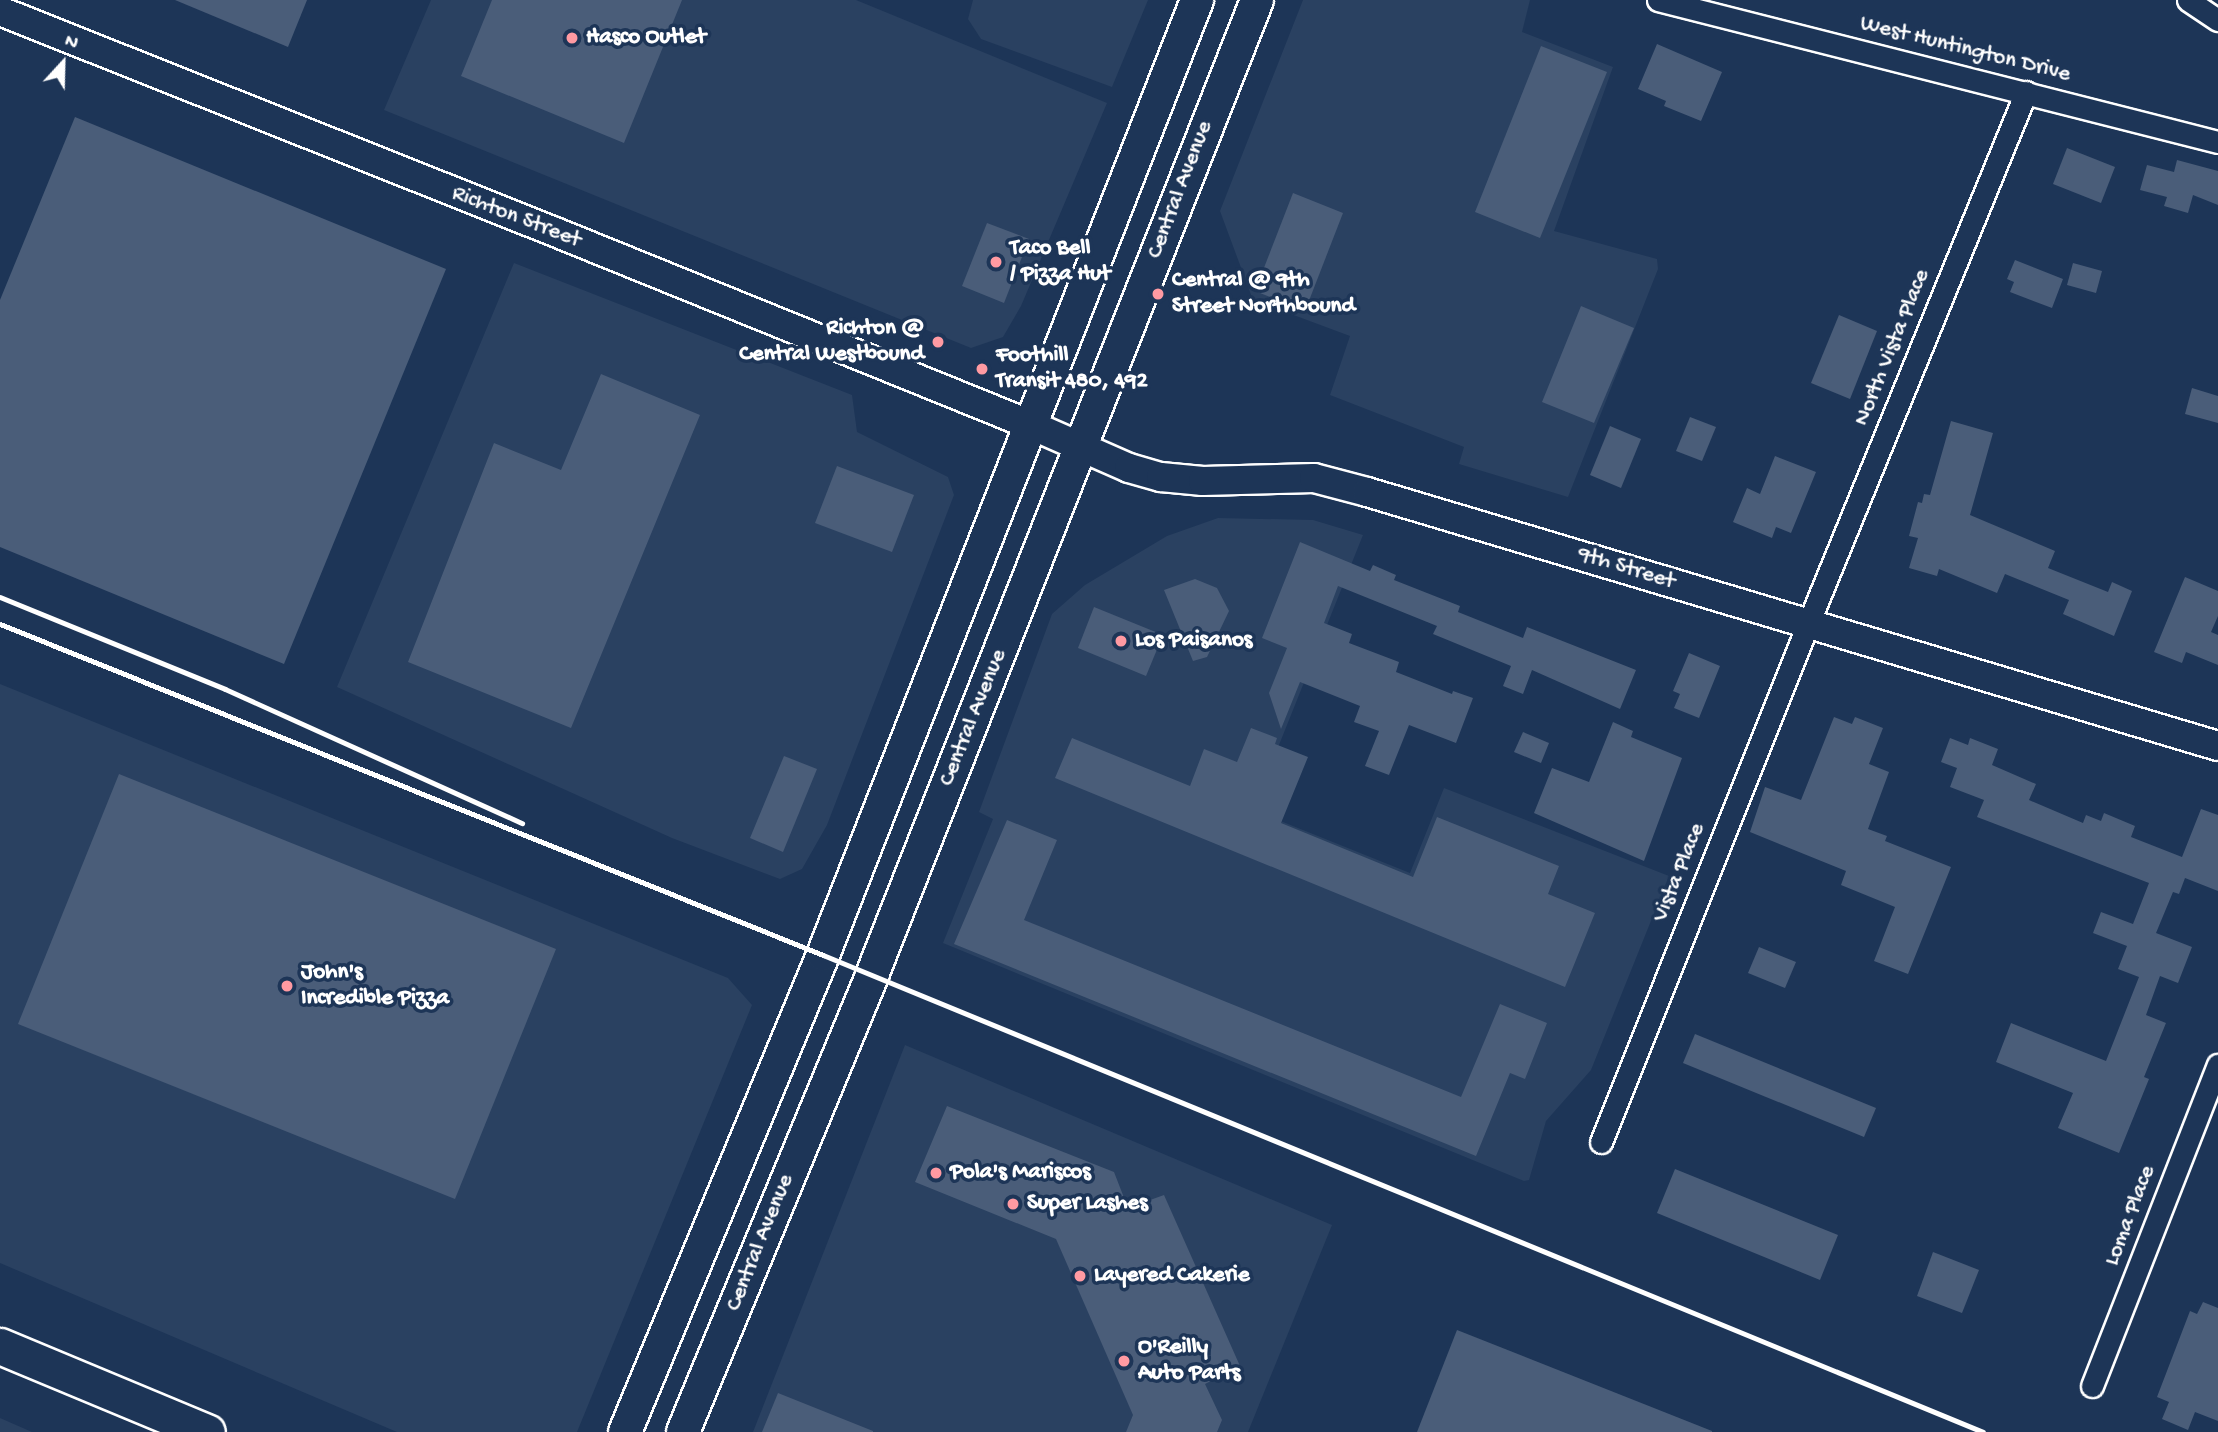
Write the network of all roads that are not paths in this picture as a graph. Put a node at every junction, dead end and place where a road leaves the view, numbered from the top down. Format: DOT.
graph roads {
  1 [pos="1198,0"];
  2 [pos="1256,0"];
  3 [pos="1658,0"];
  4 [pos="2188,0"];
  5 [pos="0,11"];
  6 [pos="2218,20"];
  7 [pos="2026,92"];
  8 [pos="2218,142"];
  9 [pos="1031,425"];
  10 [pos="1081,446"];
  11 [pos="1808,624"];
  12 [pos="2218,746"];
  13 [pos="2218,1065"];
  14 [pos="1601,1142"];
  15 [pos="0,1346"];
  16 [pos="2092,1386"];
  17 [pos="207,1432"];
  18 [pos="625,1432"];
  19 [pos="683,1432"];
  1 -- 9 [label="main road"];
  2 -- 10 [label="main road, Central Avenue"];
  3 -- 7 [label="street, West Huntington Drive"];
  4 -- 6 [label="street"];
  5 -- 9 [label="street, Richton Street"];
  7 -- 8 [label="street, West Huntington Drive"];
  7 -- 11 [label="street, North Vista Place"];
  9 -- 10 [label="street, 9th Street"];
  9 -- 18 [label="main road"];
  10 -- 11 [label="street, 9th Street"];
  10 -- 19 [label="main road, Central Avenue"];
  11 -- 12 [label="street, 9th Street"];
  11 -- 14 [label="street, Vista Place"];
  13 -- 16 [label="street, Loma Place"];
  15 -- 17 [label="main road"];
}
